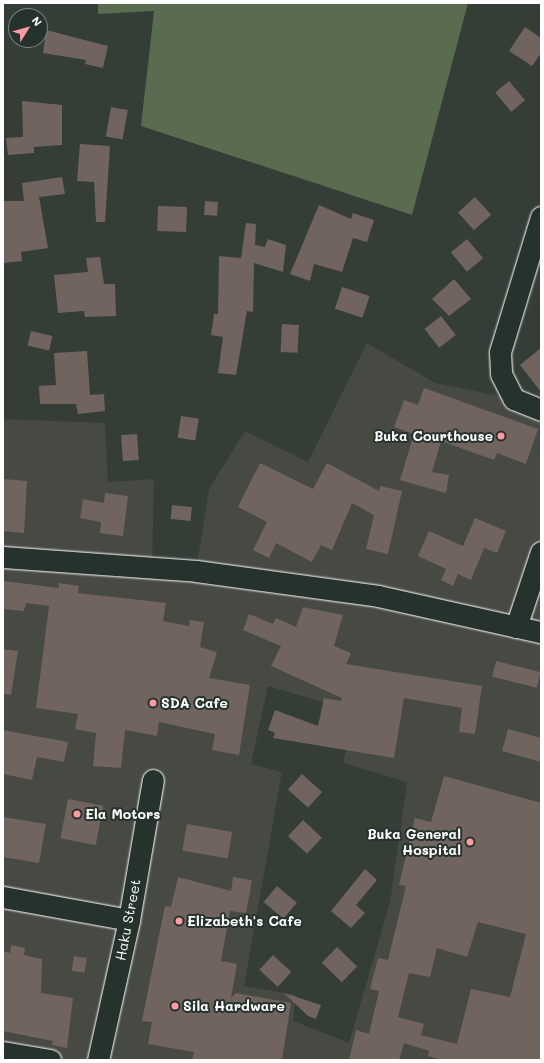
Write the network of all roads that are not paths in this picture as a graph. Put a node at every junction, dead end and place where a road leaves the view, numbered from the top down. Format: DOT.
graph roads {
  1 [pos="541,217"];
  2 [pos="541,410"];
  3 [pos="541,552"];
  4 [pos="3,556"];
  5 [pos="516,626"];
  6 [pos="541,632"];
  7 [pos="153,780"];
  8 [pos="3,897"];
  9 [pos="129,920"];
  10 [pos="3,1052"];
  11 [pos="50,1060"];
  12 [pos="98,1060"];
  1 -- 2 [label="street"];
  3 -- 5 [label="street"];
  4 -- 5 [label="street"];
  5 -- 6 [label="street"];
  7 -- 9 [label="street, Haku Street"];
  8 -- 9 [label="street"];
  9 -- 12 [label="street, Haku Street"];
  10 -- 11 [label="street"];
}
